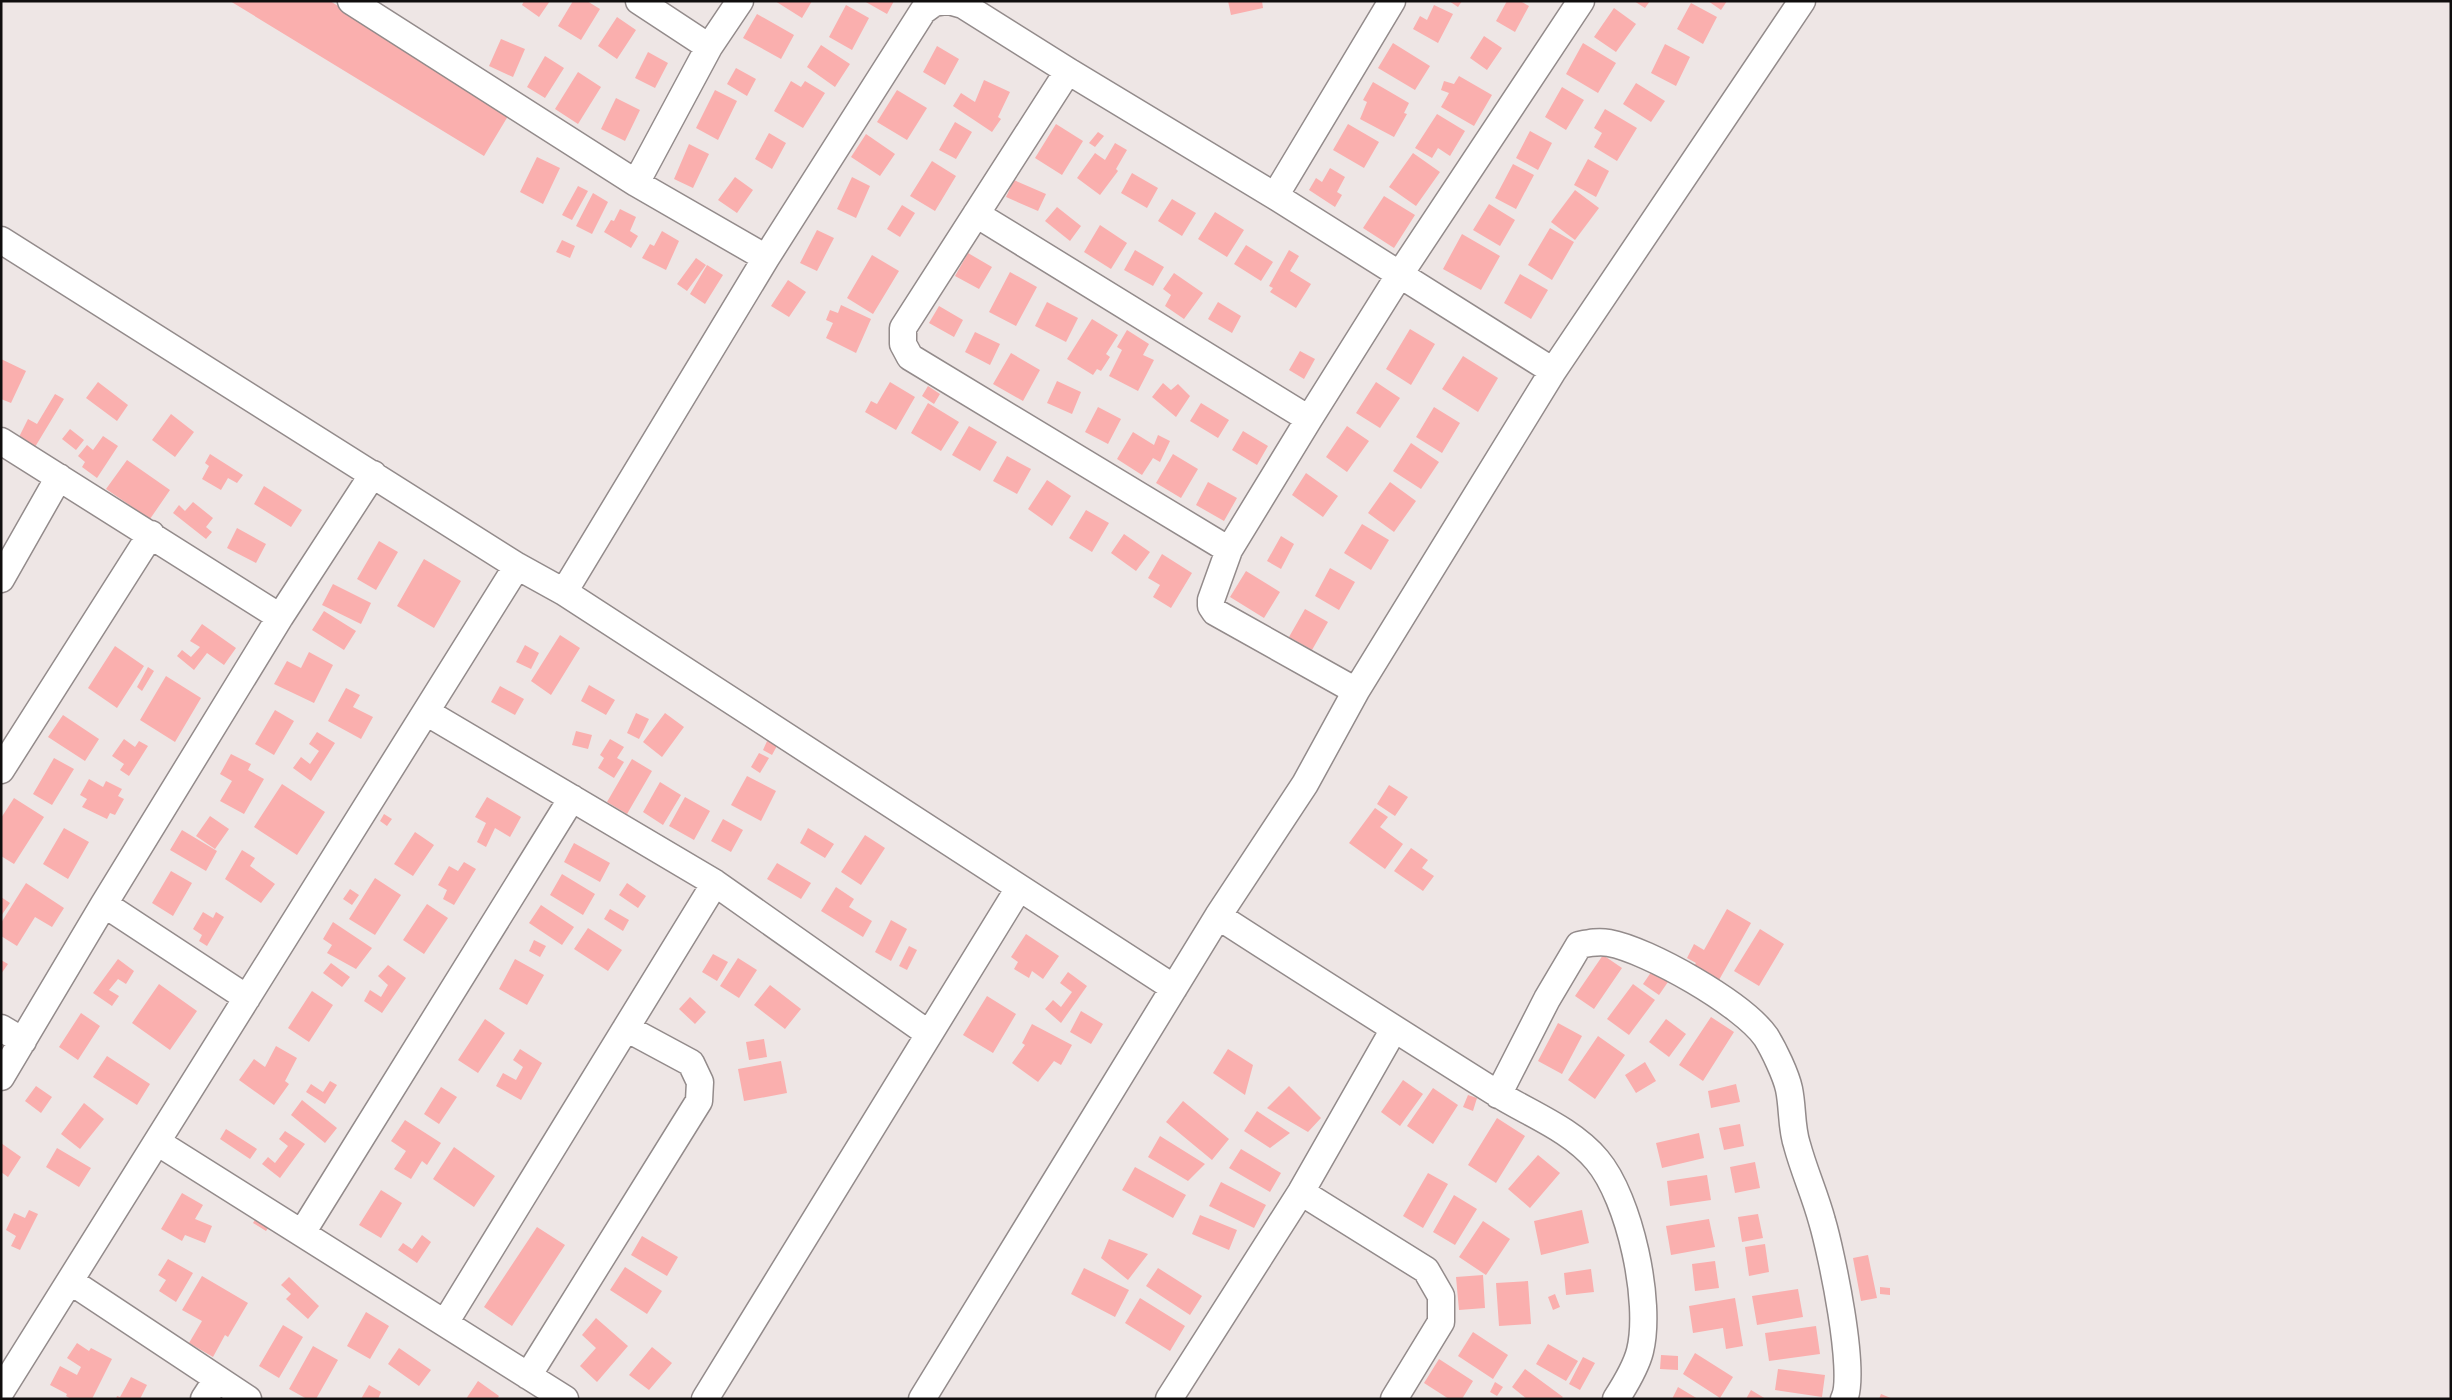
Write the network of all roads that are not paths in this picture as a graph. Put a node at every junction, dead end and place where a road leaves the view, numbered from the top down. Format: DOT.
graph roads {
  1 [pos="351,1"];
  2 [pos="639,1"];
  3 [pos="740,1"];
  4 [pos="948,1"];
  5 [pos="1392,1"];
  6 [pos="1581,1"];
  7 [pos="1802,1"];
  8 [pos="709,47"];
  9 [pos="1068,72"];
  10 [pos="636,182"];
  11 [pos="1275,196"];
  12 [pos="976,214"];
  13 [pos="1,240"];
  14 [pos="766,258"];
  15 [pos="1400,274"];
  16 [pos="1553,371"];
  17 [pos="1309,419"];
  18 [pos="1,441"];
  19 [pos="373,474"];
  20 [pos="59,477"];
  21 [pos="151,534"];
  22 [pos="1229,550"];
  23 [pos="517,566"];
  24 [pos="1,578"];
  25 [pos="564,592"];
  26 [pos="280,617"];
  27 [pos="1356,691"];
  28 [pos="426,712"];
  29 [pos="1,770"];
  30 [pos="572,798"];
  31 [pos="715,883"];
  32 [pos="1019,888"];
  33 [pos="104,904"];
  34 [pos="1218,916"];
  35 [pos="1174,988"];
  36 [pos="247,998"];
  37 [pos="626,1028"];
  38 [pos="1394,1029"];
  39 [pos="929,1034"];
  40 [pos="12,1035"];
  41 [pos="1,1077"];
  42 [pos="1498,1095"];
  43 [pos="158,1142"];
  44 [pos="1301,1192"];
  45 [pos="302,1233"];
  46 [pos="70,1281"];
  47 [pos="445,1323"];
  48 [pos="6,1374"];
  49 [pos="528,1376"];
  50 [pos="210,1389"];
  51 [pos="248,1399"];
  52 [pos="565,1399"];
  53 [pos="705,1399"];
  54 [pos="922,1399"];
  55 [pos="1169,1399"];
  56 [pos="1394,1399"];
  57 [pos="1616,1399"];
  58 [pos="1844,1399"];
  1 -- 10 [label="street"];
  2 -- 8 [label="street"];
  3 -- 8 [label="street"];
  4 -- 9 [label="street"];
  4 -- 14 [label="street"];
  5 -- 11 [label="street"];
  6 -- 15 [label="street"];
  7 -- 16 [label="street"];
  8 -- 10 [label="street"];
  9 -- 11 [label="street"];
  9 -- 12 [label="street"];
  10 -- 14 [label="street"];
  11 -- 15 [label="street"];
  12 -- 17 [label="street"];
  12 -- 22 [label="street"];
  13 -- 19 [label="street"];
  14 -- 25 [label="street"];
  15 -- 16 [label="street"];
  15 -- 17 [label="street"];
  16 -- 27 [label="street"];
  17 -- 22 [label="street"];
  18 -- 20 [label="street"];
  19 -- 23 [label="street"];
  19 -- 26 [label="street"];
  20 -- 21 [label="street"];
  20 -- 24 [label="street"];
  21 -- 26 [label="street"];
  21 -- 29 [label="street"];
  22 -- 27 [label="street"];
  23 -- 25 [label="street"];
  23 -- 28 [label="street"];
  25 -- 32 [label="street"];
  26 -- 33 [label="street"];
  27 -- 34 [label="street"];
  28 -- 30 [label="street"];
  28 -- 36 [label="street"];
  30 -- 31 [label="street"];
  30 -- 45 [label="street"];
  31 -- 37 [label="street"];
  31 -- 39 [label="street"];
  32 -- 35 [label="street"];
  32 -- 39 [label="street"];
  33 -- 36 [label="street"];
  33 -- 40 [label="street"];
  34 -- 35 [label="street"];
  34 -- 38 [label="street"];
  35 -- 54 [label="street"];
  36 -- 43 [label="street"];
  37 -- 47 [label="street"];
  37 -- 49 [label="street"];
  38 -- 42 [label="street"];
  38 -- 44 [label="street"];
  39 -- 53 [label="street"];
  40 -- 41 [label="street"];
  42 -- 57 [label="street"];
  42 -- 58 [label="street"];
  43 -- 45 [label="street"];
  43 -- 46 [label="street"];
  44 -- 55 [label="street"];
  44 -- 56 [label="street"];
  45 -- 47 [label="street"];
  46 -- 48 [label="street"];
  46 -- 50 [label="street"];
  47 -- 49 [label="street"];
  49 -- 52 [label="street"];
  50 -- 51 [label="street"];
}
